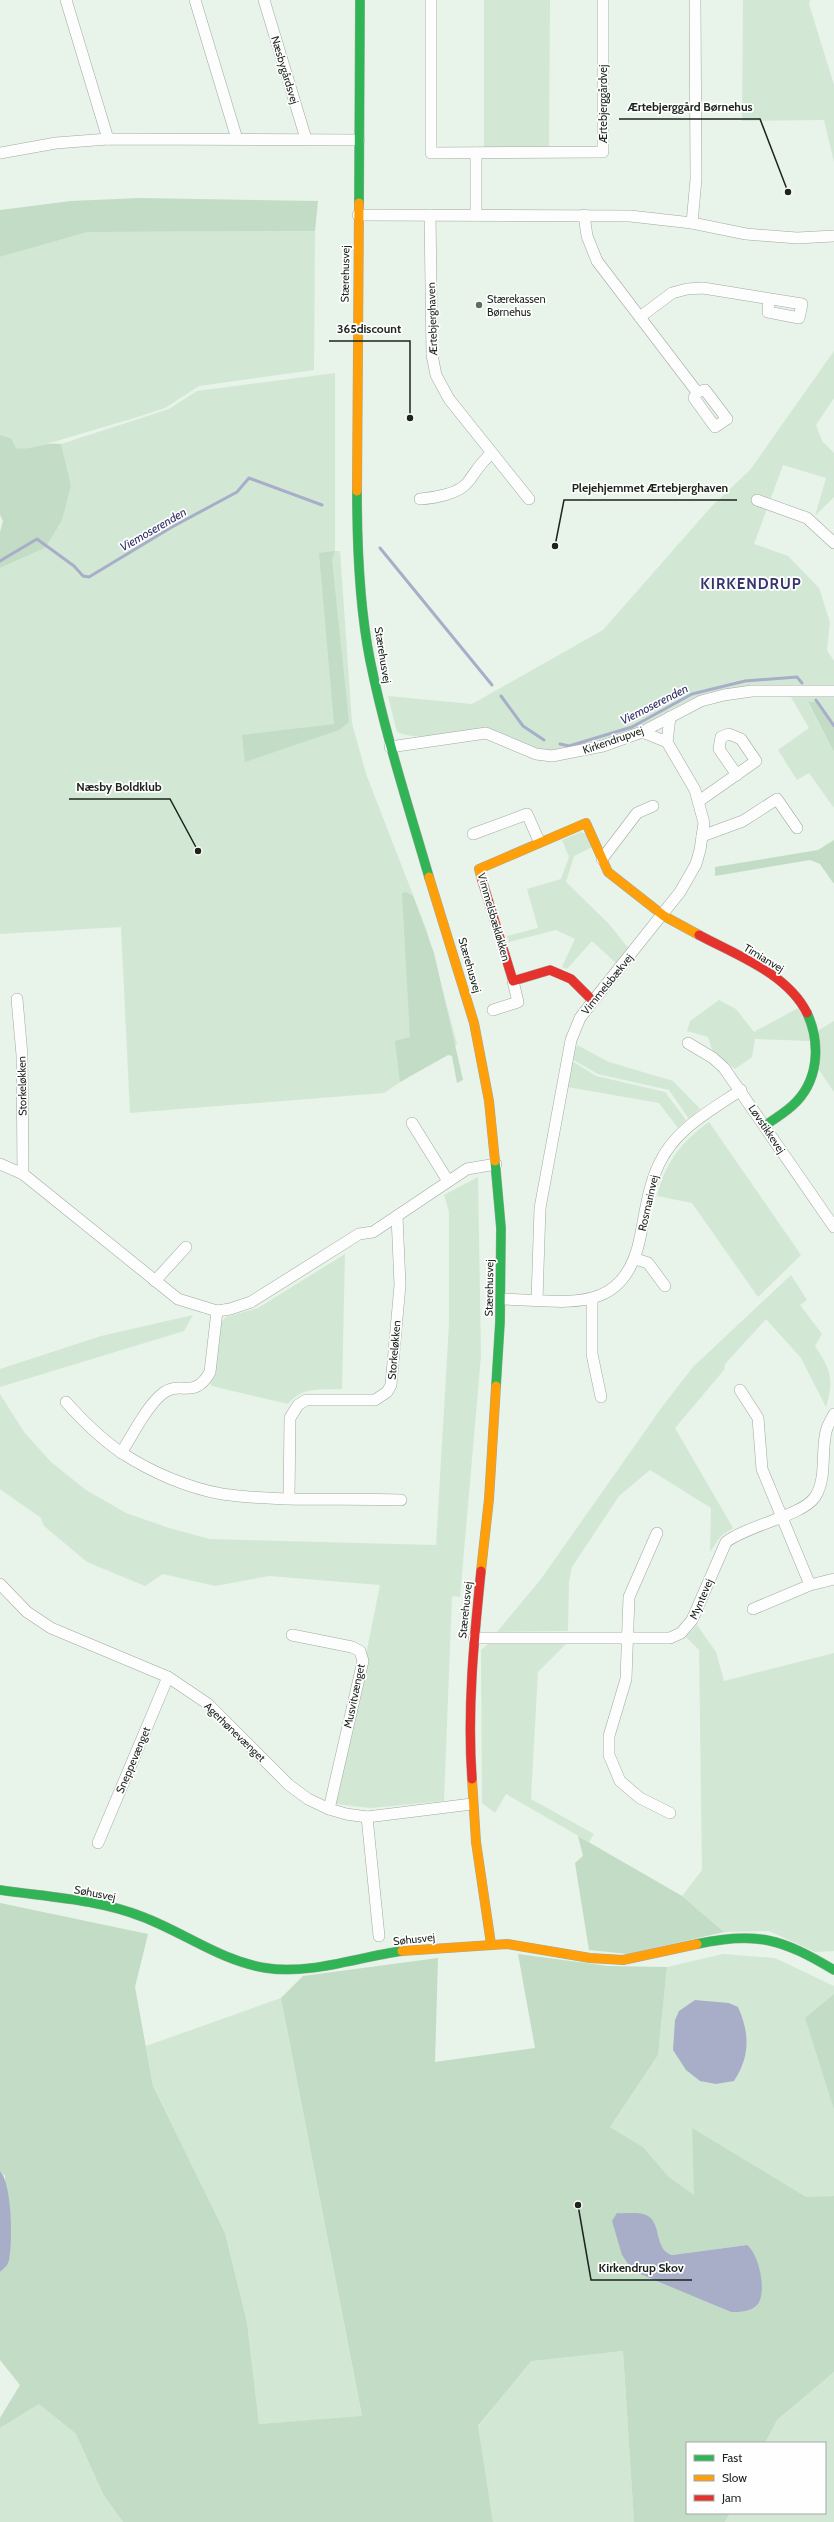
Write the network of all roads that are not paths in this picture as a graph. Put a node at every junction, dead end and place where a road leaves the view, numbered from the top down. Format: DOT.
graph roads {
  1 [pos="66,0"];
  2 [pos="195,0"];
  3 [pos="264,0"];
  4 [pos="360,0"];
  5 [pos="431,0"];
  6 [pos="603,0"];
  7 [pos="695,0"];
  8 [pos="108,139"];
  9 [pos="237,139"];
  10 [pos="306,139"];
  11 [pos="359,140"];
  12 [pos="0,153"];
  13 [pos="476,153"];
  14 [pos="358,215"];
  15 [pos="430,215"];
  16 [pos="476,215"];
  17 [pos="584,216"];
  18 [pos="692,223"];
  19 [pos="834,236"];
  20 [pos="769,299"];
  21 [pos="640,317"];
  22 [pos="697,392"];
  23 [pos="492,453"];
  24 [pos="420,499"];
  25 [pos="529,499"];
  26 [pos="757,500"];
  27 [pos="834,543"];
  28 [pos="834,691"];
  29 [pos="670,717"];
  30 [pos="642,732"];
  31 [pos="667,742"];
  32 [pos="390,747"];
  33 [pos="737,775"];
  34 [pos="700,801"];
  35 [pos="653,806"];
  36 [pos="797,828"];
  37 [pos="473,834"];
  38 [pos="702,836"];
  39 [pos="539,842"];
  40 [pos="602,859"];
  41 [pos="664,916"];
  42 [pos="512,981"];
  43 [pos="17,999"];
  44 [pos="593,1001"];
  45 [pos="494,1010"];
  46 [pos="688,1043"];
  47 [pos="741,1090"];
  48 [pos="412,1123"];
  49 [pos="764,1126"];
  50 [pos="0,1164"];
  51 [pos="496,1164"];
  52 [pos="23,1174"];
  53 [pos="448,1181"];
  54 [pos="397,1216"];
  55 [pos="834,1227"];
  56 [pos="186,1247"];
  57 [pos="636,1259"];
  58 [pos="155,1281"];
  59 [pos="665,1286"];
  60 [pos="502,1299"];
  61 [pos="537,1300"];
  62 [pos="592,1300"];
  63 [pos="217,1311"];
  64 [pos="740,1390"];
  65 [pos="600,1397"];
  66 [pos="66,1402"];
  67 [pos="834,1414"];
  68 [pos="121,1452"];
  69 [pos="289,1498"];
  70 [pos="401,1500"];
  71 [pos="782,1516"];
  72 [pos="656,1533"];
  73 [pos="834,1579"];
  74 [pos="0,1584"];
  75 [pos="810,1585"];
  76 [pos="753,1609"];
  77 [pos="292,1634"];
  78 [pos="628,1637"];
  79 [pos="474,1638"];
  80 [pos="168,1677"];
  81 [pos="472,1804"];
  82 [pos="329,1809"];
  83 [pos="670,1813"];
  84 [pos="367,1817"];
  85 [pos="98,1843"];
  86 [pos="0,1890"];
  87 [pos="379,1936"];
  88 [pos="491,1944"];
  89 [pos="834,1970"];
  1 -- 8 [label="street"];
  2 -- 9 [label="street"];
  3 -- 10 [label="street, Næsbygårdsvej"];
  4 -- 11 [label="street, Stærehusvej"];
  5 -- 13 [label="street, Ærtebjerggårdvej"];
  6 -- 13 [label="street, Ærtebjerggårdvej"];
  7 -- 18 [label="street"];
  8 -- 9 [label="street"];
  8 -- 12 [label="street"];
  9 -- 10 [label="street"];
  10 -- 11 [label="street"];
  11 -- 14 [label="street, Stærehusvej"];
  13 -- 16 [label="street"];
  14 -- 15 [label="street"];
  14 -- 32 [label="street, Stærehusvej"];
  15 -- 16 [label="street"];
  15 -- 23 [label="street, Ærtebjerghaven"];
  16 -- 17 [label="street"];
  17 -- 18 [label="street"];
  17 -- 21 [label="street"];
  18 -- 19 [label="street"];
  20 -- 21 [label="street"];
  21 -- 22 [label="street"];
  23 -- 24 [label="street"];
  23 -- 25 [label="street, Ærtebjerghaven"];
  26 -- 27 [label="street"];
  28 -- 29 [label="street, Kirkendrupvej"];
  29 -- 30 [label="street, Kirkendrupvej"];
  29 -- 31 [label="street"];
  30 -- 31 [label="street"];
  30 -- 32 [label="street, Kirkendrupvej"];
  31 -- 34 [label="street, Vimmelsbækvej"];
  32 -- 51 [label="street, Stærehusvej"];
  33 -- 34 [label="street"];
  34 -- 38 [label="street, Vimmelsbækvej"];
  35 -- 40 [label="street"];
  36 -- 38 [label="street"];
  37 -- 39 [label="street"];
  38 -- 41 [label="street, Vimmelsbækvej"];
  39 -- 40 [label="street, Vimmelsbækløkken"];
  39 -- 42 [label="street, Vimmelsbækløkken"];
  40 -- 41 [label="street, Vimmelsbækløkken"];
  41 -- 44 [label="street, Vimmelsbækvej"];
  41 -- 49 [label="street, Timianvej"];
  42 -- 44 [label="street"];
  42 -- 45 [label="street, Vimmelsbækløkken"];
  43 -- 52 [label="street, Storkeløkken"];
  44 -- 61 [label="street, Vimmelsbækvej"];
  46 -- 47 [label="street, Løvstikkevej"];
  47 -- 49 [label="street, Løvstikkevej"];
  47 -- 57 [label="street, Rosmarinvej"];
  48 -- 53 [label="street"];
  49 -- 55 [label="street, Løvstikkevej"];
  50 -- 52 [label="street"];
  51 -- 53 [label="street"];
  51 -- 60 [label="street, Stærehusvej"];
  52 -- 58 [label="street"];
  53 -- 54 [label="street"];
  54 -- 63 [label="street"];
  54 -- 69 [label="street, Storkeløkken"];
  56 -- 58 [label="street"];
  57 -- 59 [label="street"];
  57 -- 62 [label="street, Rosmarinvej"];
  58 -- 63 [label="street"];
  60 -- 61 [label="street, Rosmarinvej"];
  60 -- 79 [label="street, Stærehusvej"];
  61 -- 62 [label="street, Rosmarinvej"];
  62 -- 65 [label="street"];
  63 -- 68 [label="street"];
  64 -- 71 [label="street"];
  66 -- 68 [label="street"];
  67 -- 71 [label="street, Myntevej"];
  68 -- 69 [label="street"];
  69 -- 70 [label="street"];
  71 -- 75 [label="street"];
  71 -- 78 [label="street, Myntevej"];
  72 -- 78 [label="street"];
  73 -- 75 [label="street"];
  74 -- 80 [label="street, Agerhønevænget"];
  75 -- 76 [label="street"];
  77 -- 82 [label="street, Musvitvænget"];
  78 -- 79 [label="street, Myntevej"];
  78 -- 83 [label="street"];
  79 -- 81 [label="street, Stærehusvej"];
  80 -- 82 [label="street, Agerhønevænget"];
  80 -- 85 [label="street, Sneppevænget"];
  81 -- 84 [label="street, Agerhønevænget"];
  81 -- 88 [label="street, Stærehusvej"];
  82 -- 84 [label="street, Agerhønevænget"];
  84 -- 87 [label="street"];
  86 -- 88 [label="street, Søhusvej"];
  88 -- 89 [label="street, Søhusvej"];
}
